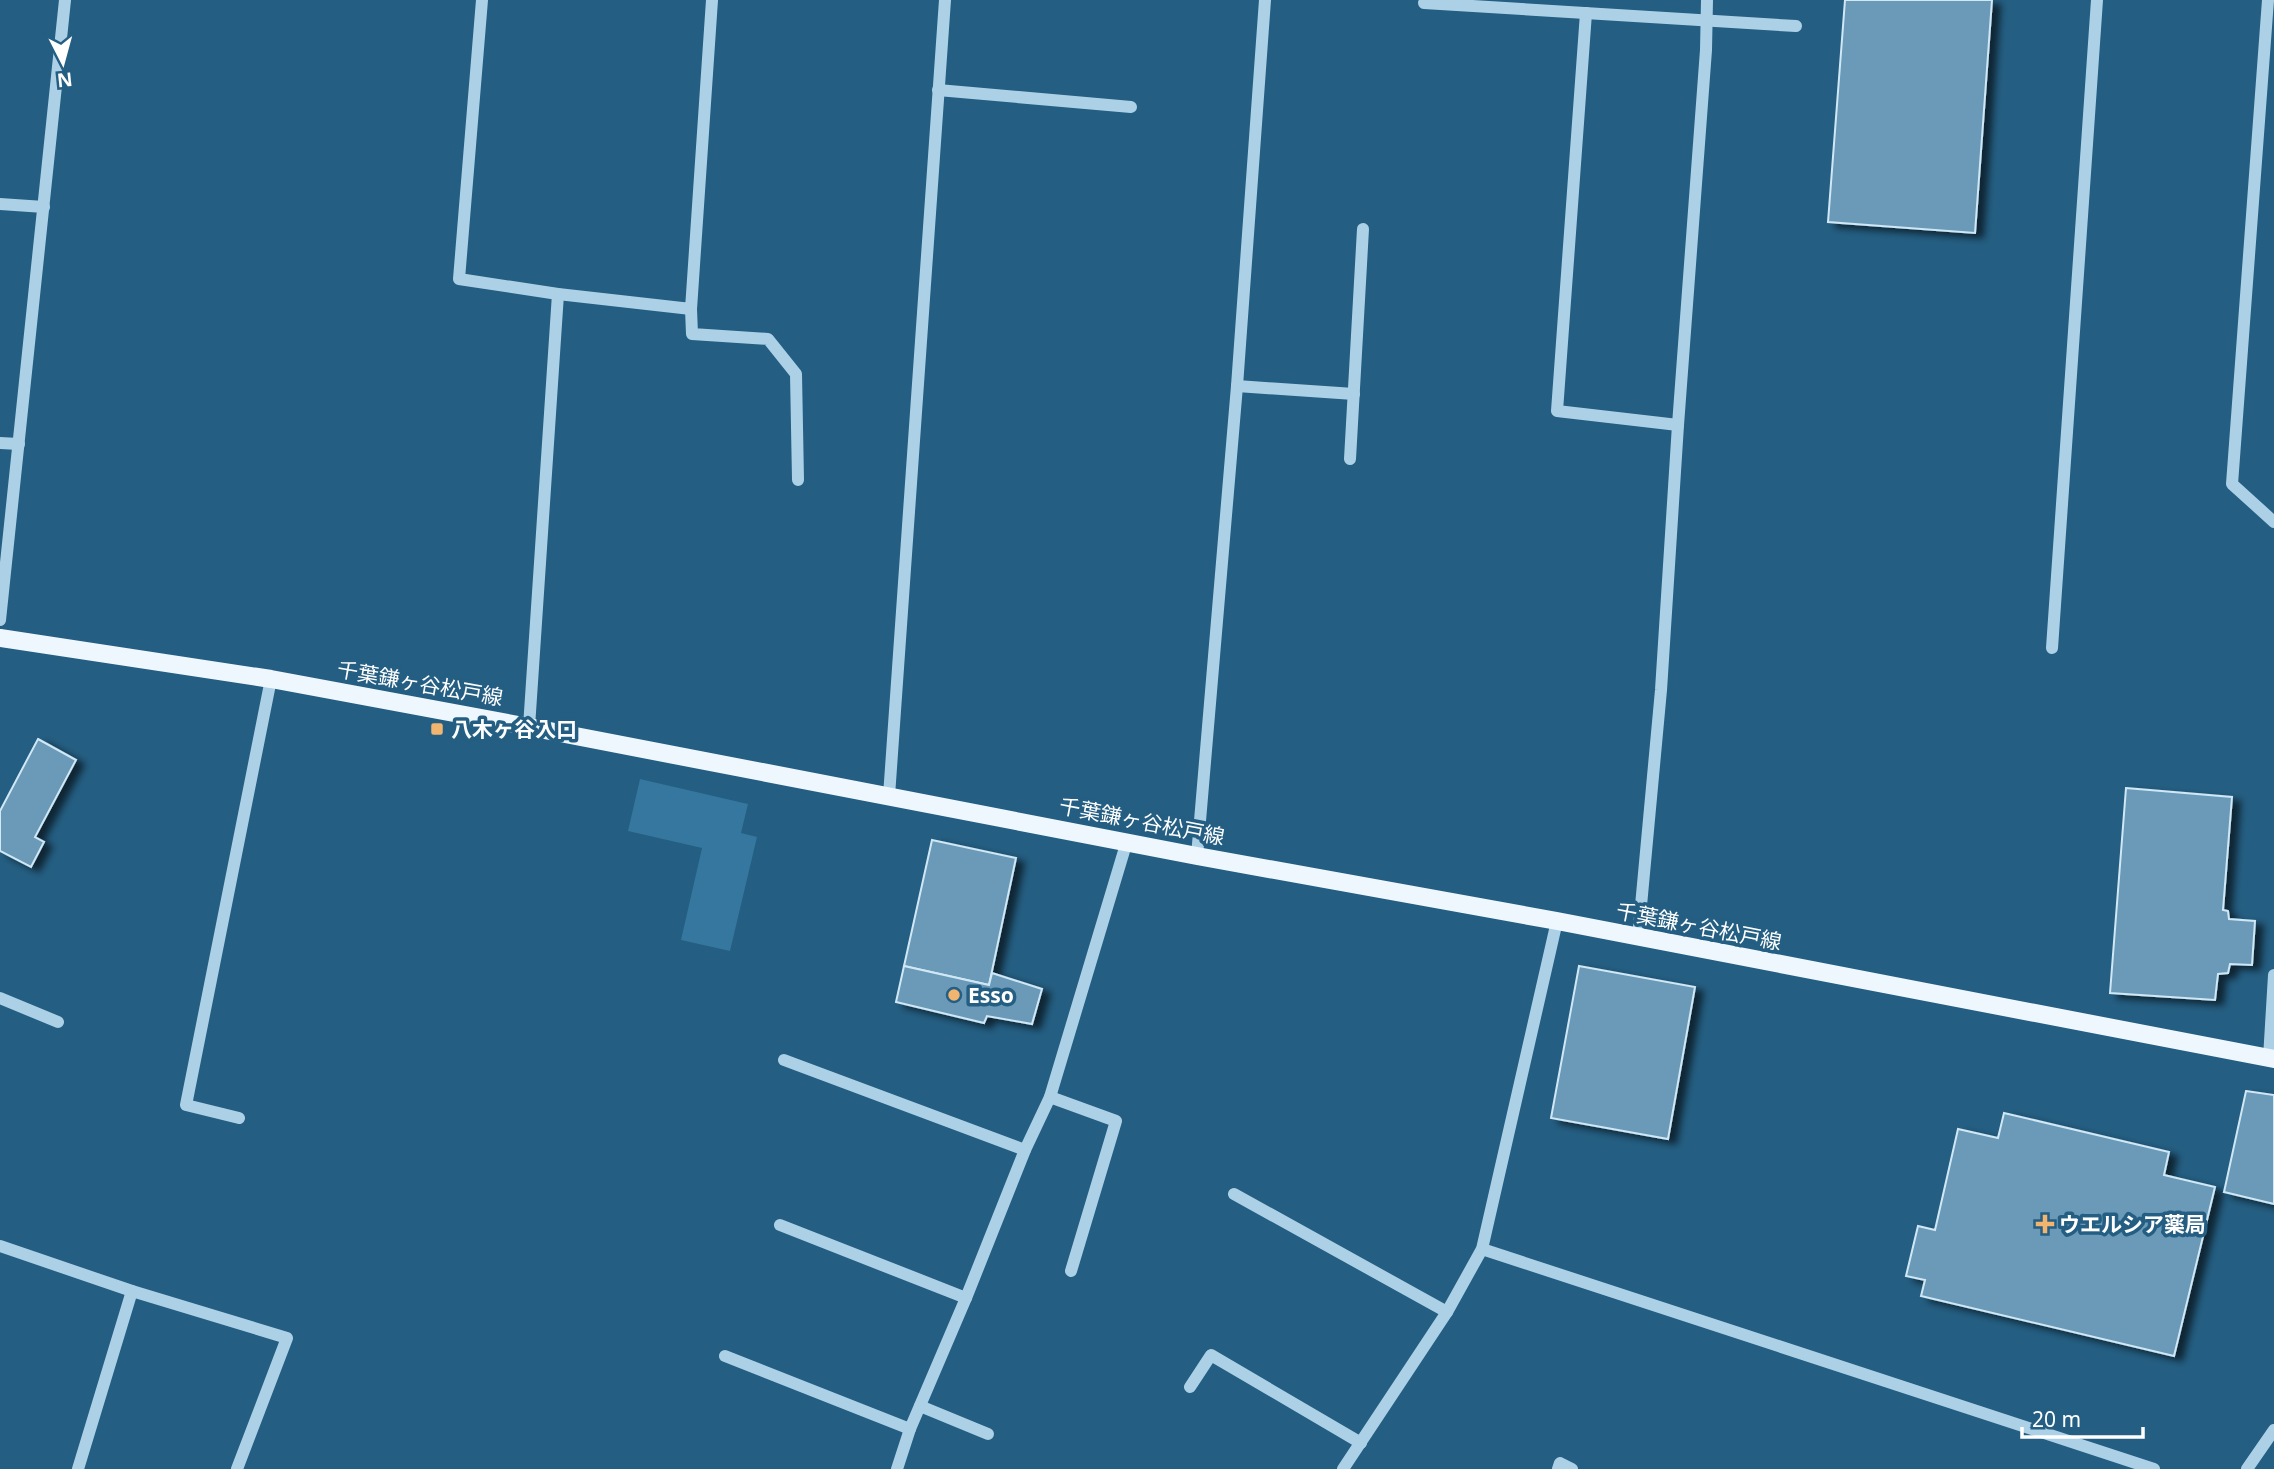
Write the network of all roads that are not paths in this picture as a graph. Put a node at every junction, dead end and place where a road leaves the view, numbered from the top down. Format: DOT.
graph roads {
  1 [pos="65,0"];
  2 [pos="482,0"];
  3 [pos="712,0"];
  4 [pos="945,0"];
  5 [pos="1265,0"];
  6 [pos="1707,0"];
  7 [pos="2096,0"];
  8 [pos="2268,0"];
  9 [pos="1424,4"];
  10 [pos="1482,4"];
  11 [pos="1586,13"];
  12 [pos="1706,21"];
  13 [pos="1796,26"];
  14 [pos="938,90"];
  15 [pos="1131,107"];
  16 [pos="0,204"];
  17 [pos="44,207"];
  18 [pos="1363,229"];
  19 [pos="558,294"];
  20 [pos="691,309"];
  21 [pos="1237,386"];
  22 [pos="1354,394"];
  23 [pos="1678,425"];
  24 [pos="0,443"];
  25 [pos="19,444"];
  26 [pos="1350,459"];
  27 [pos="798,480"];
  28 [pos="2274,522"];
  29 [pos="0,620"];
  30 [pos="0,638"];
  31 [pos="2052,648"];
  32 [pos="271,679"];
  33 [pos="529,727"];
  34 [pos="889,796"];
  35 [pos="1128,841"];
  36 [pos="1196,856"];
  37 [pos="1557,922"];
  38 [pos="1638,938"];
  39 [pos="2274,975"];
  40 [pos="0,998"];
  41 [pos="58,1022"];
  42 [pos="2272,1058"];
  43 [pos="784,1060"];
  44 [pos="1050,1097"];
  45 [pos="239,1118"];
  46 [pos="1025,1150"];
  47 [pos="1234,1194"];
  48 [pos="780,1225"];
  49 [pos="0,1246"];
  50 [pos="1482,1249"];
  51 [pos="1071,1271"];
  52 [pos="132,1291"];
  53 [pos="966,1298"];
  54 [pos="1447,1312"];
  55 [pos="725,1356"];
  56 [pos="1190,1387"];
  57 [pos="920,1406"];
  58 [pos="910,1429"];
  59 [pos="2274,1430"];
  60 [pos="988,1434"];
  61 [pos="1361,1443"];
  62 [pos="78,1469"];
  63 [pos="237,1469"];
  64 [pos="897,1469"];
  65 [pos="1343,1469"];
  66 [pos="1558,1469"];
  67 [pos="1572,1469"];
  68 [pos="2154,1469"];
  69 [pos="2247,1469"];
  1 -- 17 [label="street"];
  2 -- 19 [label="street"];
  3 -- 20 [label="street"];
  4 -- 14 [label="street"];
  5 -- 21 [label="street"];
  6 -- 12 [label="street"];
  7 -- 31 [label="street"];
  8 -- 28 [label="street"];
  9 -- 10 [label="street"];
  10 -- 11 [label="street"];
  11 -- 12 [label="street"];
  11 -- 23 [label="street"];
  12 -- 13 [label="street"];
  12 -- 23 [label="street"];
  14 -- 15 [label="street"];
  14 -- 34 [label="street"];
  16 -- 17 [label="street"];
  17 -- 25 [label="street"];
  18 -- 22 [label="street"];
  19 -- 20 [label="street"];
  19 -- 33 [label="street"];
  20 -- 27 [label="street"];
  21 -- 22 [label="street"];
  21 -- 36 [label="street"];
  22 -- 26 [label="street"];
  23 -- 38 [label="street"];
  24 -- 25 [label="street"];
  25 -- 29 [label="street"];
  30 -- 32 [label="main road, 千葉鎌ヶ谷松戸線"];
  32 -- 33 [label="main road, 千葉鎌ヶ谷松戸線"];
  32 -- 45 [label="street"];
  33 -- 34 [label="main road, 千葉鎌ヶ谷松戸線"];
  34 -- 35 [label="main road, 千葉鎌ヶ谷松戸線"];
  35 -- 36 [label="main road, 千葉鎌ヶ谷松戸線"];
  35 -- 44 [label="street"];
  36 -- 37 [label="main road, 千葉鎌ヶ谷松戸線"];
  37 -- 38 [label="main road, 千葉鎌ヶ谷松戸線"];
  37 -- 50 [label="street"];
  38 -- 42 [label="main road, 千葉鎌ヶ谷松戸線"];
  39 -- 42 [label="street"];
  40 -- 41 [label="street"];
  43 -- 46 [label="street"];
  44 -- 46 [label="street"];
  44 -- 51 [label="street"];
  46 -- 53 [label="street"];
  47 -- 54 [label="street"];
  48 -- 53 [label="street"];
  49 -- 52 [label="street"];
  50 -- 54 [label="street"];
  50 -- 68 [label="street"];
  52 -- 62 [label="street"];
  52 -- 63 [label="street"];
  53 -- 57 [label="street"];
  54 -- 61 [label="street"];
  55 -- 58 [label="street"];
  56 -- 61 [label="street"];
  57 -- 58 [label="street"];
  57 -- 60 [label="street"];
  58 -- 64 [label="street"];
  59 -- 69 [label="street"];
  61 -- 65 [label="street"];
  66 -- 67 [label="street"];
}
